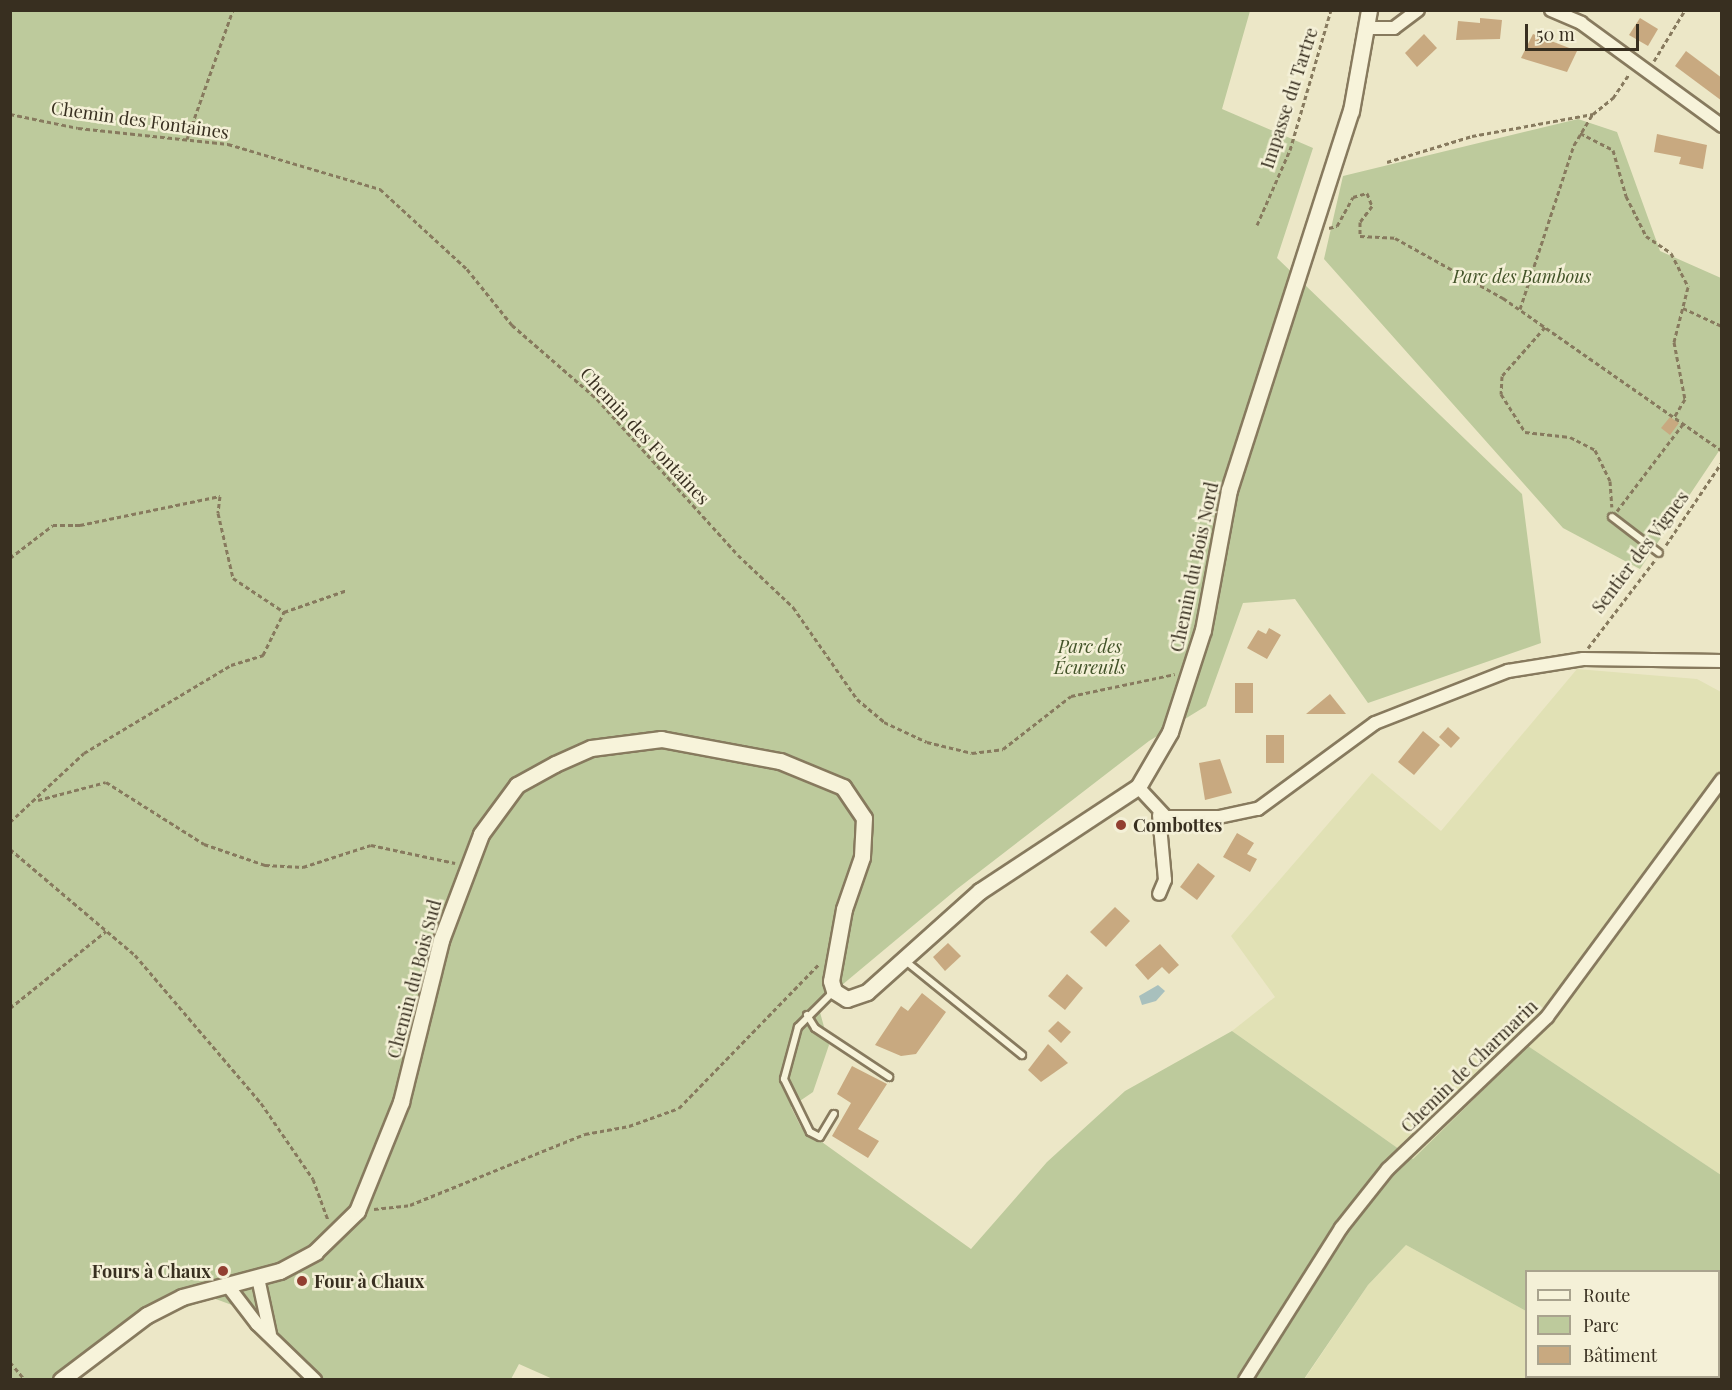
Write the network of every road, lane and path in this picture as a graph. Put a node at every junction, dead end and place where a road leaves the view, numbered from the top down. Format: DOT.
graph roads {
  1 [pos="233,10"];
  2 [pos="1331,10"];
  3 [pos="1369,10"];
  4 [pos="1418,10"];
  5 [pos="1551,10"];
  6 [pos="1685,10"];
  7 [pos="1366,28"];
  8 [pos="1636,62"];
  9 [pos="1648,70"];
  10 [pos="10,114"];
  11 [pos="1593,114"];
  12 [pos="1722,126"];
  13 [pos="1580,133"];
  14 [pos="187,139"];
  15 [pos="1387,162"];
  16 [pos="1318,224"];
  17 [pos="1257,225"];
  18 [pos="1683,308"];
  19 [pos="1520,309"];
  20 [pos="1722,326"];
  21 [pos="1545,327"];
  22 [pos="1674,417"];
  23 [pos="1683,424"];
  24 [pos="1722,451"];
  25 [pos="1722,462"];
  26 [pos="1612,516"];
  27 [pos="1659,553"];
  28 [pos="10,558"];
  29 [pos="347,590"];
  30 [pos="284,612"];
  31 [pos="1583,659"];
  32 [pos="1722,661"];
  33 [pos="1188,677"];
  34 [pos="1722,780"];
  35 [pos="1137,787"];
  36 [pos="38,800"];
  37 [pos="1159,815"];
  38 [pos="10,822"];
  39 [pos="10,849"];
  40 [pos="474,852"];
  41 [pos="1160,894"];
  42 [pos="106,931"];
  43 [pos="837,951"];
  44 [pos="902,959"];
  45 [pos="833,986"];
  46 [pos="10,1008"];
  47 [pos="807,1015"];
  48 [pos="1022,1055"];
  49 [pos="889,1077"];
  50 [pos="834,1114"];
  51 [pos="357,1211"];
  52 [pos="333,1236"];
  53 [pos="258,1278"];
  54 [pos="228,1286"];
  55 [pos="270,1335"];
  56 [pos="10,1362"];
  57 [pos="25,1380"];
  58 [pos="61,1380"];
  59 [pos="315,1380"];
  60 [pos="1245,1380"];
  1 -- 14 [label="path"];
  2 -- 17 [label="path, Impasse du Tartre"];
  3 -- 7 [label="street, Chemin du Bois Nord"];
  4 -- 7 [label="street"];
  5 -- 8 [label="street"];
  6 -- 9 [label="path"];
  7 -- 16 [label="street, Chemin du Bois Nord"];
  8 -- 9 [label="street"];
  8 -- 11 [label="path"];
  9 -- 12 [label="street"];
  10 -- 14 [label="path, Chemin des Fontaines"];
  11 -- 13 [label="path"];
  11 -- 15 [label="path"];
  13 -- 18 [label="path"];
  13 -- 19 [label="path"];
  14 -- 33 [label="path, Chemin des Fontaines"];
  16 -- 19 [label="path"];
  16 -- 33 [label="street, Chemin du Bois Nord"];
  18 -- 20 [label="path"];
  18 -- 22 [label="path"];
  19 -- 21 [label="path"];
  21 -- 22 [label="path"];
  21 -- 26 [label="path"];
  22 -- 23 [label="path"];
  23 -- 24 [label="path"];
  23 -- 26 [label="path"];
  25 -- 27 [label="path, Sentier des Vignes"];
  26 -- 27 [label="lane"];
  27 -- 31 [label="path, Sentier des Vignes"];
  28 -- 30 [label="path"];
  29 -- 30 [label="path"];
  30 -- 36 [label="path"];
  31 -- 32 [label="street"];
  31 -- 37 [label="street"];
  33 -- 35 [label="street, Chemin du Bois Nord"];
  34 -- 60 [label="street, Chemin de Charmarin"];
  35 -- 37 [label="street"];
  35 -- 44 [label="street, Chemin du Bois Nord"];
  36 -- 38 [label="path"];
  36 -- 40 [label="path"];
  37 -- 41 [label="street"];
  39 -- 42 [label="path"];
  40 -- 43 [label="street, Chemin du Bois Sud"];
  40 -- 51 [label="street, Chemin du Bois Sud"];
  42 -- 46 [label="path"];
  42 -- 52 [label="path"];
  43 -- 45 [label="street, Chemin du Bois Sud"];
  43 -- 51 [label="path"];
  44 -- 45 [label="street, Chemin du Bois Nord"];
  44 -- 48 [label="lane"];
  45 -- 47 [label="lane"];
  47 -- 49 [label="lane"];
  47 -- 50 [label="lane"];
  51 -- 52 [label="street, Chemin du Bois Sud"];
  52 -- 53 [label="street, Chemin du Bois Sud"];
  53 -- 54 [label="street, Chemin du Bois Sud"];
  53 -- 55 [label="street"];
  54 -- 55 [label="street"];
  54 -- 58 [label="street, Chemin du Bois Sud"];
  55 -- 59 [label="street"];
  56 -- 57 [label="path"];
}
